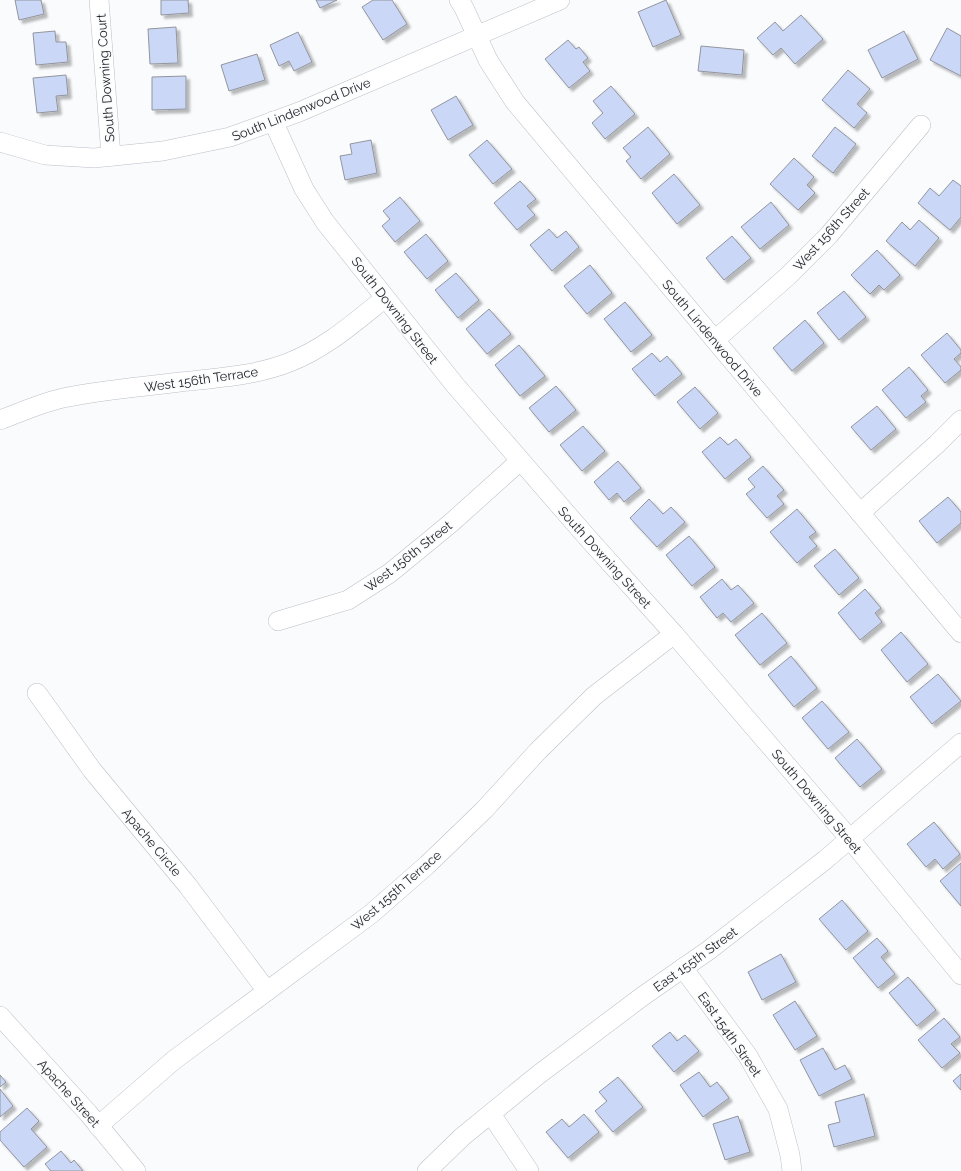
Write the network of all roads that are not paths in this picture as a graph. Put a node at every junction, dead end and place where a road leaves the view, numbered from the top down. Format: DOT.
graph roads {
  1 [pos="99,0"];
  2 [pos="459,0"];
  3 [pos="560,0"];
  4 [pos="477,36"];
  5 [pos="273,122"];
  6 [pos="921,126"];
  7 [pos="0,142"];
  8 [pos="111,156"];
  9 [pos="385,298"];
  10 [pos="715,340"];
  11 [pos="0,420"];
  12 [pos="961,420"];
  13 [pos="520,460"];
  14 [pos="860,513"];
  15 [pos="278,621"];
  16 [pos="961,633"];
  17 [pos="674,634"];
  18 [pos="38,693"];
  19 [pos="961,743"];
  20 [pos="850,839"];
  21 [pos="683,968"];
  22 [pos="961,975"];
  23 [pos="267,991"];
  24 [pos="0,1016"];
  25 [pos="491,1114"];
  26 [pos="98,1126"];
  27 [pos="136,1171"];
  28 [pos="427,1171"];
  29 [pos="529,1171"];
  30 [pos="792,1171"];
  1 -- 8 [label="street, South Downing Court"];
  2 -- 4 [label="street, South Lindenwood Drive"];
  3 -- 4 [label="street"];
  4 -- 5 [label="street, South Lindenwood Drive"];
  4 -- 10 [label="street, South Lindenwood Drive"];
  5 -- 8 [label="street, South Lindenwood Drive"];
  5 -- 9 [label="street, South Downing Street"];
  6 -- 10 [label="street, West 156th Street"];
  7 -- 8 [label="street, South Lindenwood Drive"];
  9 -- 11 [label="street, West 156th Terrace"];
  9 -- 13 [label="street, South Downing Street"];
  10 -- 14 [label="street, South Lindenwood Drive"];
  12 -- 14 [label="street"];
  13 -- 15 [label="street, West 156th Street"];
  13 -- 17 [label="street, South Downing Street"];
  14 -- 16 [label="street, South Lindenwood Drive"];
  17 -- 20 [label="street, South Downing Street"];
  17 -- 23 [label="street, West 155th Terrace"];
  18 -- 23 [label="street, Apache Circle"];
  19 -- 20 [label="street, East 155th Street"];
  20 -- 21 [label="street, East 155th Street"];
  20 -- 22 [label="street, South Downing Street"];
  21 -- 25 [label="street, East 155th Street"];
  21 -- 30 [label="street, East 154th Street"];
  23 -- 26 [label="street, West 155th Terrace"];
  24 -- 26 [label="street, Apache Street"];
  25 -- 28 [label="street, East 155th Street"];
  25 -- 29 [label="street"];
  26 -- 27 [label="street, Apache Street"];
}
